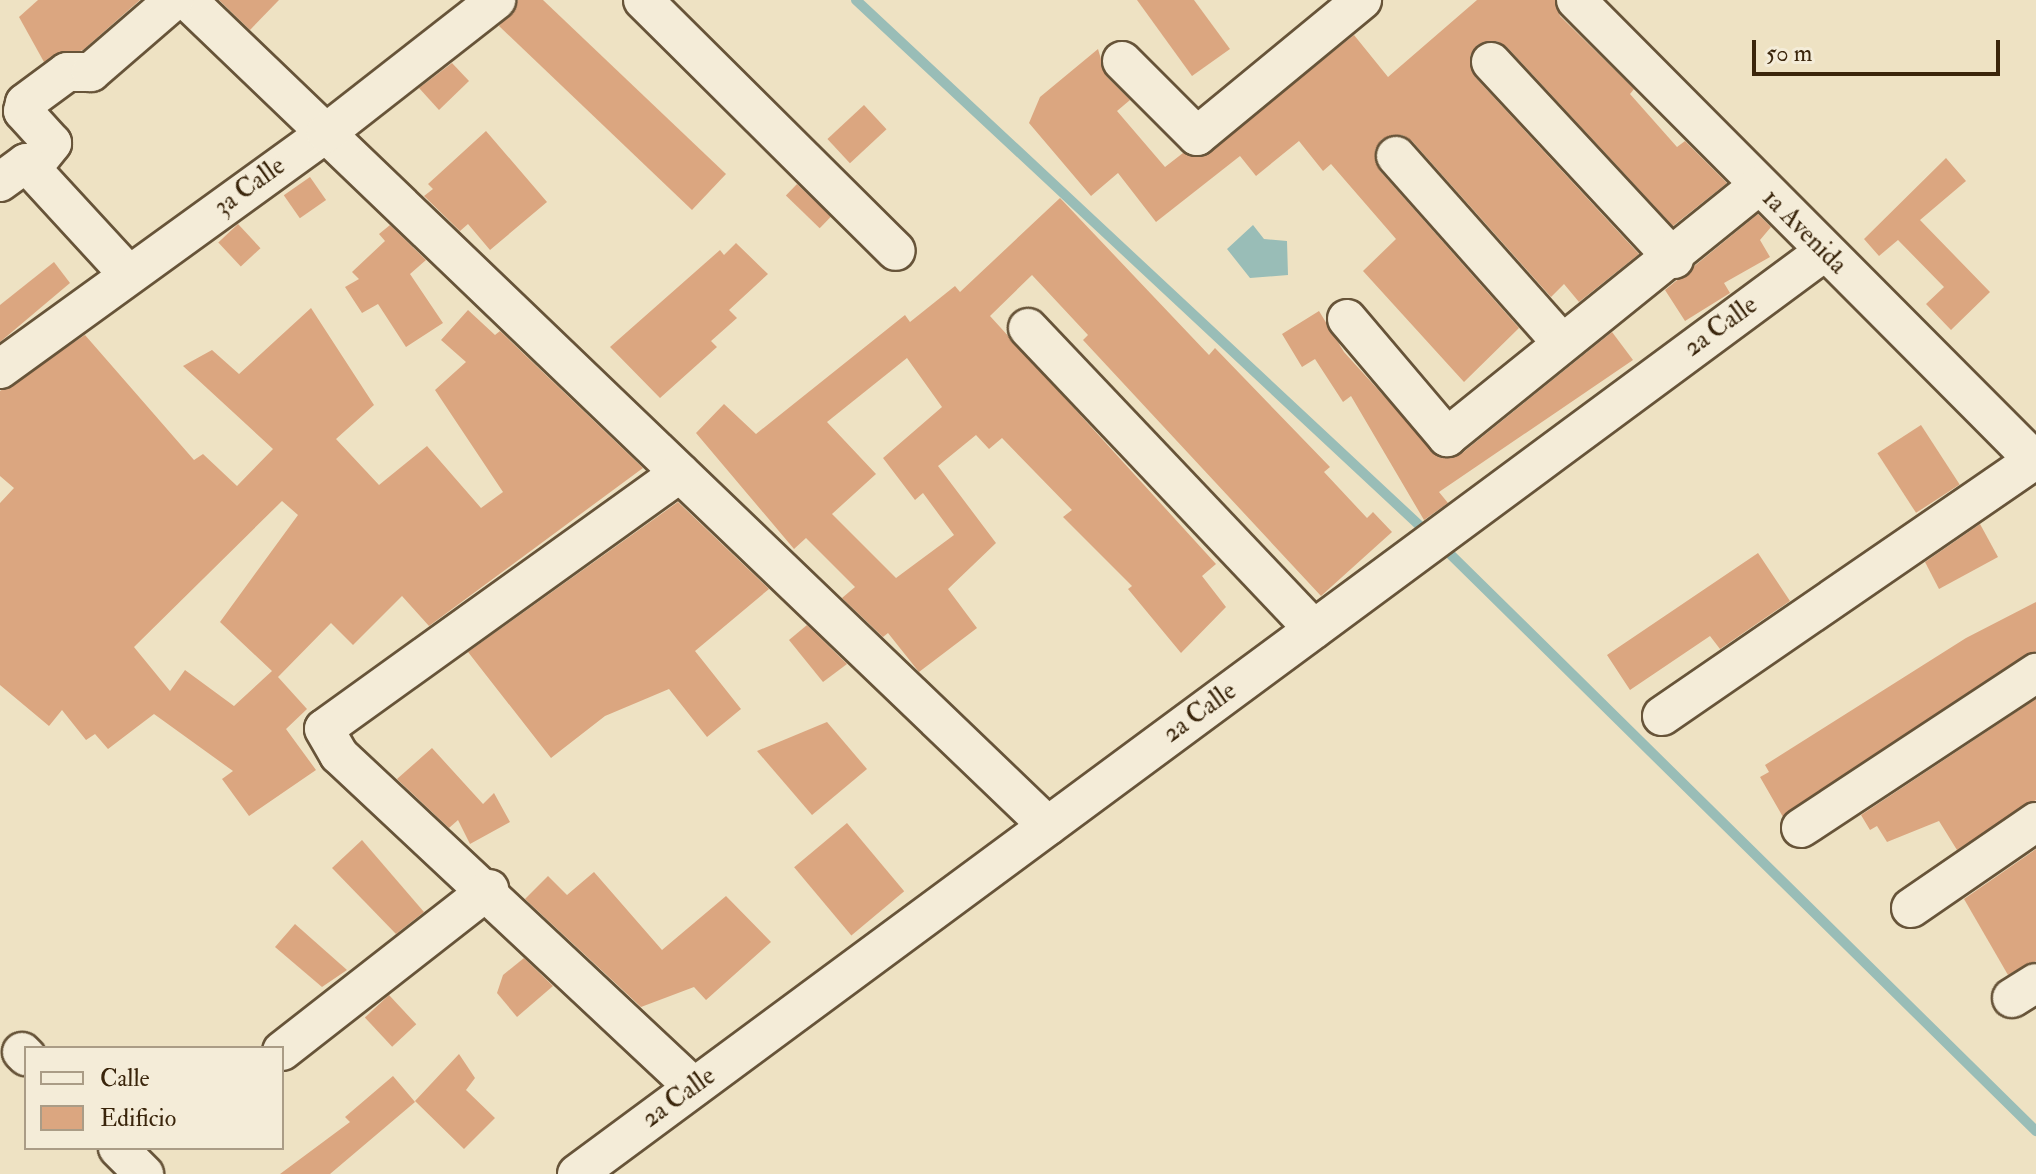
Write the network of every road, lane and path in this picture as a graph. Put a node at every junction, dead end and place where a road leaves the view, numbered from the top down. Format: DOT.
graph roads {
  1 [pos="174,0"];
  2 [pos="187,0"];
  3 [pos="496,0"];
  4 [pos="643,0"];
  5 [pos="1362,0"];
  6 [pos="1576,0"];
  7 [pos="1122,61"];
  8 [pos="1491,62"];
  9 [pos="326,133"];
  10 [pos="1396,156"];
  11 [pos="16,175"];
  12 [pos="1758,186"];
  13 [pos="896,251"];
  14 [pos="1824,252"];
  15 [pos="1674,259"];
  16 [pos="129,275"];
  17 [pos="1347,319"];
  18 [pos="1028,328"];
  19 [pos="1562,343"];
  20 [pos="0,369"];
  21 [pos="2035,461"];
  22 [pos="680,473"];
  23 [pos="1314,629"];
  24 [pos="2036,673"];
  25 [pos="1662,716"];
  26 [pos="2036,822"];
  27 [pos="1048,826"];
  28 [pos="1801,828"];
  29 [pos="489,889"];
  30 [pos="1911,908"];
  31 [pos="284,1049"];
  32 [pos="694,1087"];
  33 [pos="120,1150"];
  34 [pos="144,1174"];
  35 [pos="577,1174"];
  1 -- 11 [label="street"];
  2 -- 9 [label="street"];
  3 -- 9 [label="street, 3a Calle"];
  4 -- 13 [label="street"];
  5 -- 7 [label="street"];
  6 -- 12 [label="street, 1a Avenida"];
  8 -- 15 [label="street"];
  9 -- 16 [label="street, 3a Calle"];
  9 -- 22 [label="street"];
  10 -- 19 [label="street"];
  11 -- 16 [label="street"];
  12 -- 14 [label="street, 1a Avenida"];
  12 -- 15 [label="street"];
  14 -- 21 [label="street, 1a Avenida"];
  14 -- 23 [label="street, 2a Calle"];
  15 -- 19 [label="street"];
  16 -- 20 [label="street, 3a Calle"];
  17 -- 19 [label="street"];
  18 -- 23 [label="street"];
  21 -- 25 [label="street"];
  22 -- 27 [label="street"];
  22 -- 29 [label="street"];
  23 -- 27 [label="street, 2a Calle"];
  24 -- 28 [label="street"];
  26 -- 30 [label="street"];
  27 -- 32 [label="street, 2a Calle"];
  29 -- 31 [label="street"];
  29 -- 32 [label="street"];
  32 -- 35 [label="street, 2a Calle"];
  33 -- 34 [label="street"];
}
